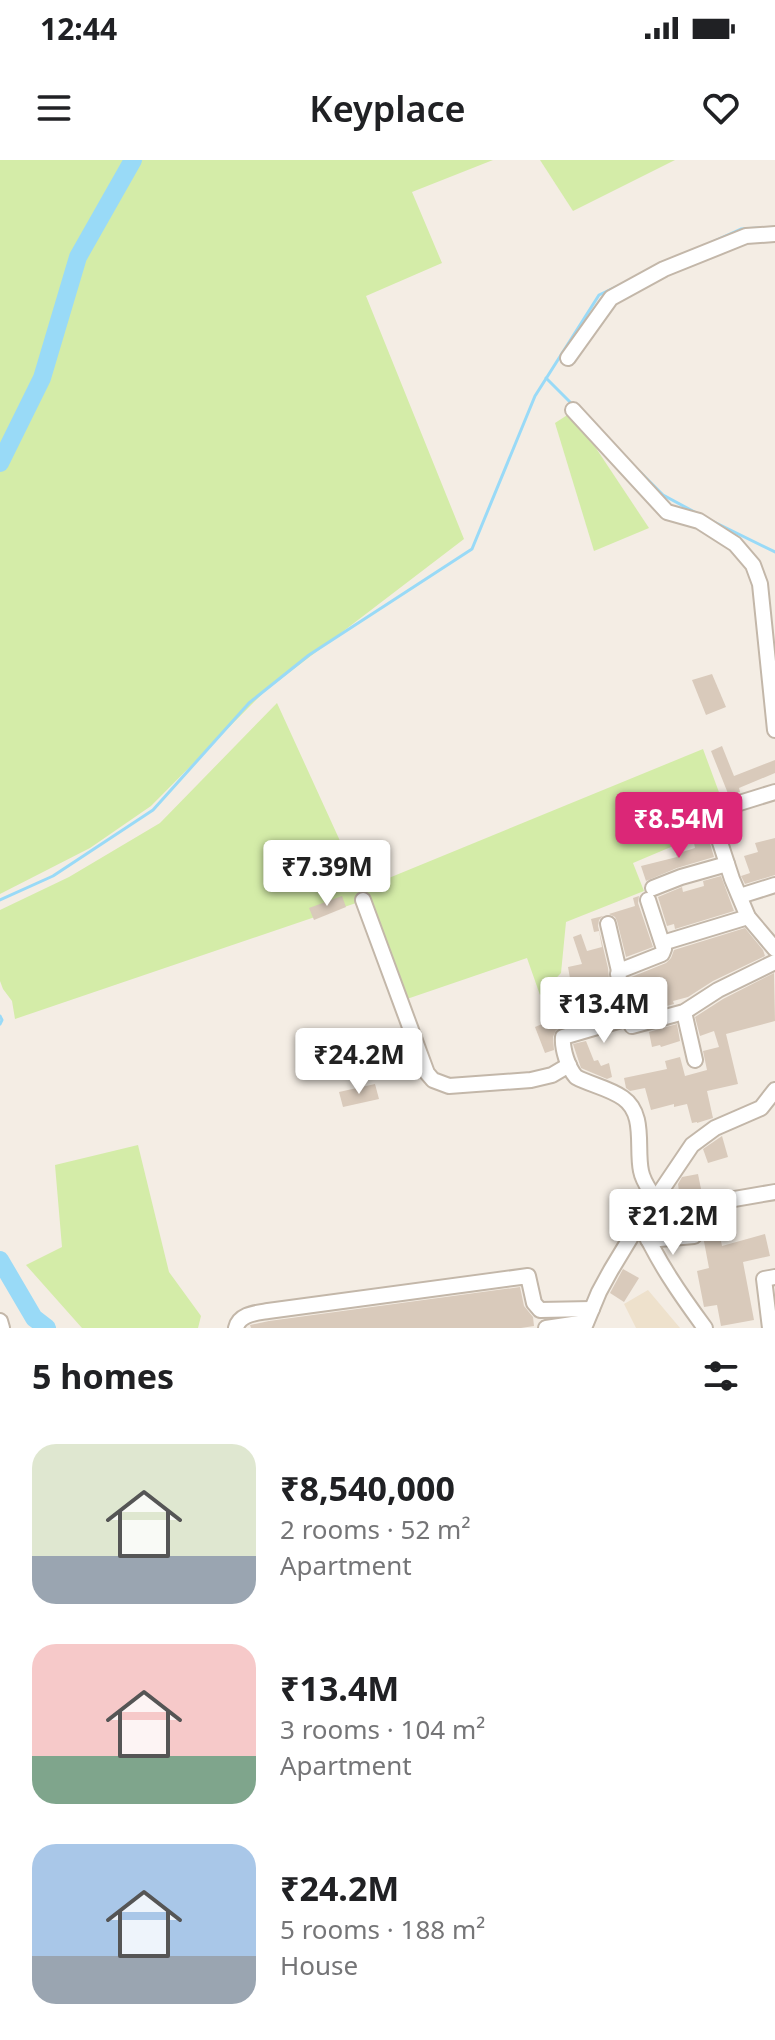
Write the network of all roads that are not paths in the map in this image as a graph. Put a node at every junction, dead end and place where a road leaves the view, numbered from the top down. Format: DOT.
graph roads {
  1 [pos="775,234"];
  2 [pos="568,358"];
  3 [pos="573,410"];
  4 [pos="773,696"];
  5 [pos="775,730"];
  6 [pos="775,792"];
  7 [pos="733,805"];
  8 [pos="715,827"];
  9 [pos="727,864"];
  10 [pos="775,885"];
  11 [pos="740,896"];
  12 [pos="363,900"];
  13 [pos="748,917"];
  14 [pos="608,924"];
  15 [pos="669,941"];
  16 [pos="775,949"];
  17 [pos="775,962"];
  18 [pos="619,971"];
  19 [pos="684,1012"];
  20 [pos="628,1018"];
  21 [pos="695,1060"];
  22 [pos="569,1065"];
  23 [pos="775,1090"];
  24 [pos="775,1192"];
  25 [pos="648,1210"];
  26 [pos="694,1236"];
  27 [pos="648,1240"];
  28 [pos="775,1277"];
  29 [pos="587,1320"];
  30 [pos="0,1321"];
  31 [pos="2,1328"];
  32 [pos="236,1328"];
  33 [pos="546,1328"];
  34 [pos="705,1328"];
  35 [pos="770,1328"];
  1 -- 2 [label="street"];
  3 -- 4 [label="street"];
  4 -- 5 [label="street"];
  6 -- 7 [label="street"];
  8 -- 9 [label="street"];
  9 -- 11 [label="street"];
  9 -- 18 [label="street"];
  10 -- 11 [label="street"];
  11 -- 13 [label="street"];
  12 -- 22 [label="street"];
  13 -- 15 [label="street"];
  13 -- 16 [label="street"];
  14 -- 18 [label="street"];
  17 -- 19 [label="street"];
  18 -- 20 [label="street"];
  19 -- 20 [label="street"];
  19 -- 21 [label="street"];
  20 -- 22 [label="street"];
  22 -- 25 [label="street"];
  23 -- 25 [label="street"];
  24 -- 25 [label="street"];
  25 -- 27 [label="street"];
  25 -- 29 [label="street"];
  26 -- 27 [label="street"];
  27 -- 34 [label="street"];
  28 -- 35 [label="street"];
  29 -- 32 [label="street"];
  29 -- 33 [label="street"];
  30 -- 31 [label="street"];
}
